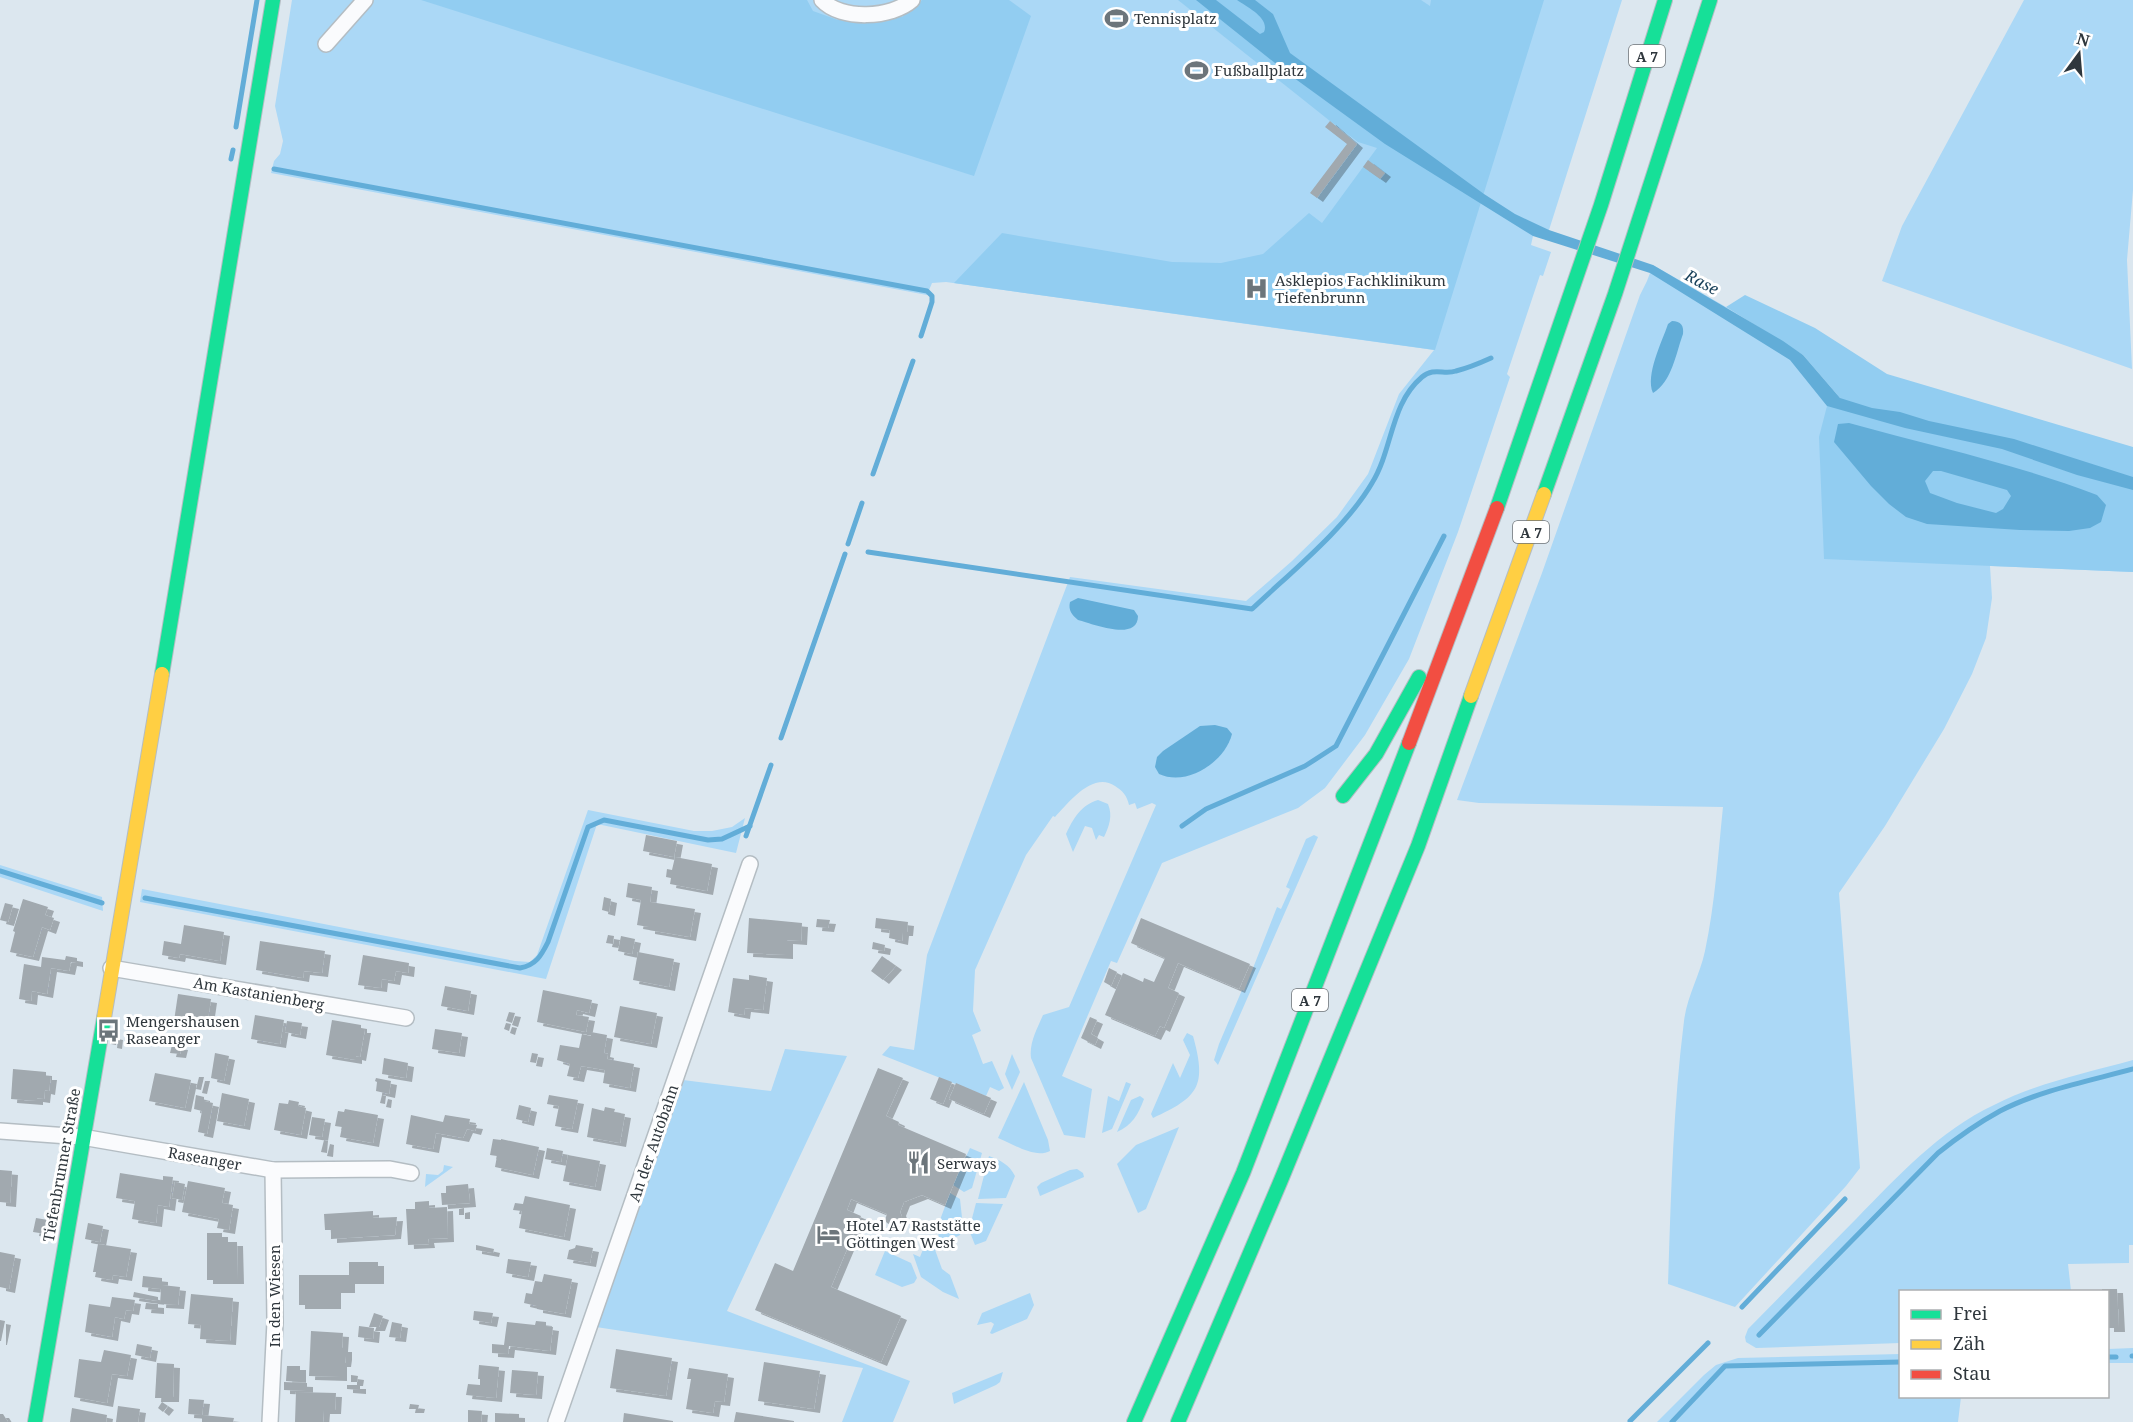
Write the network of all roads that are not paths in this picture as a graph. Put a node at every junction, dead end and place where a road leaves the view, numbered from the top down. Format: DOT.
graph roads {
  1 [pos="273,0"];
  2 [pos="365,0"];
  3 [pos="822,0"];
  4 [pos="912,0"];
  5 [pos="1665,0"];
  6 [pos="1710,0"];
  7 [pos="327,44"];
  8 [pos="1474,573"];
  9 [pos="1343,796"];
  10 [pos="750,864"];
  11 [pos="111,968"];
  12 [pos="406,1018"];
  13 [pos="0,1131"];
  14 [pos="82,1137"];
  15 [pos="273,1170"];
  16 [pos="411,1173"];
  17 [pos="35,1422"];
  18 [pos="270,1422"];
  19 [pos="556,1422"];
  20 [pos="1134,1422"];
  21 [pos="1178,1422"];
  1 -- 11 [label="main road, Tiefenbrunner Straße"];
  2 -- 7 [label="street"];
  3 -- 4 [label="street"];
  5 -- 8 [label="main road, A 7"];
  6 -- 21 [label="main road, A 7"];
  8 -- 9 [label="main road"];
  8 -- 20 [label="main road, A 7"];
  10 -- 19 [label="street, An der Autobahn"];
  11 -- 12 [label="street, Am Kastanienberg"];
  11 -- 14 [label="main road, Tiefenbrunner Straße"];
  13 -- 14 [label="street, Raseanger"];
  14 -- 15 [label="street, Raseanger"];
  14 -- 17 [label="main road, Tiefenbrunner Straße"];
  15 -- 16 [label="street, Raseanger"];
  15 -- 18 [label="street, In den Wiesen"];
}
